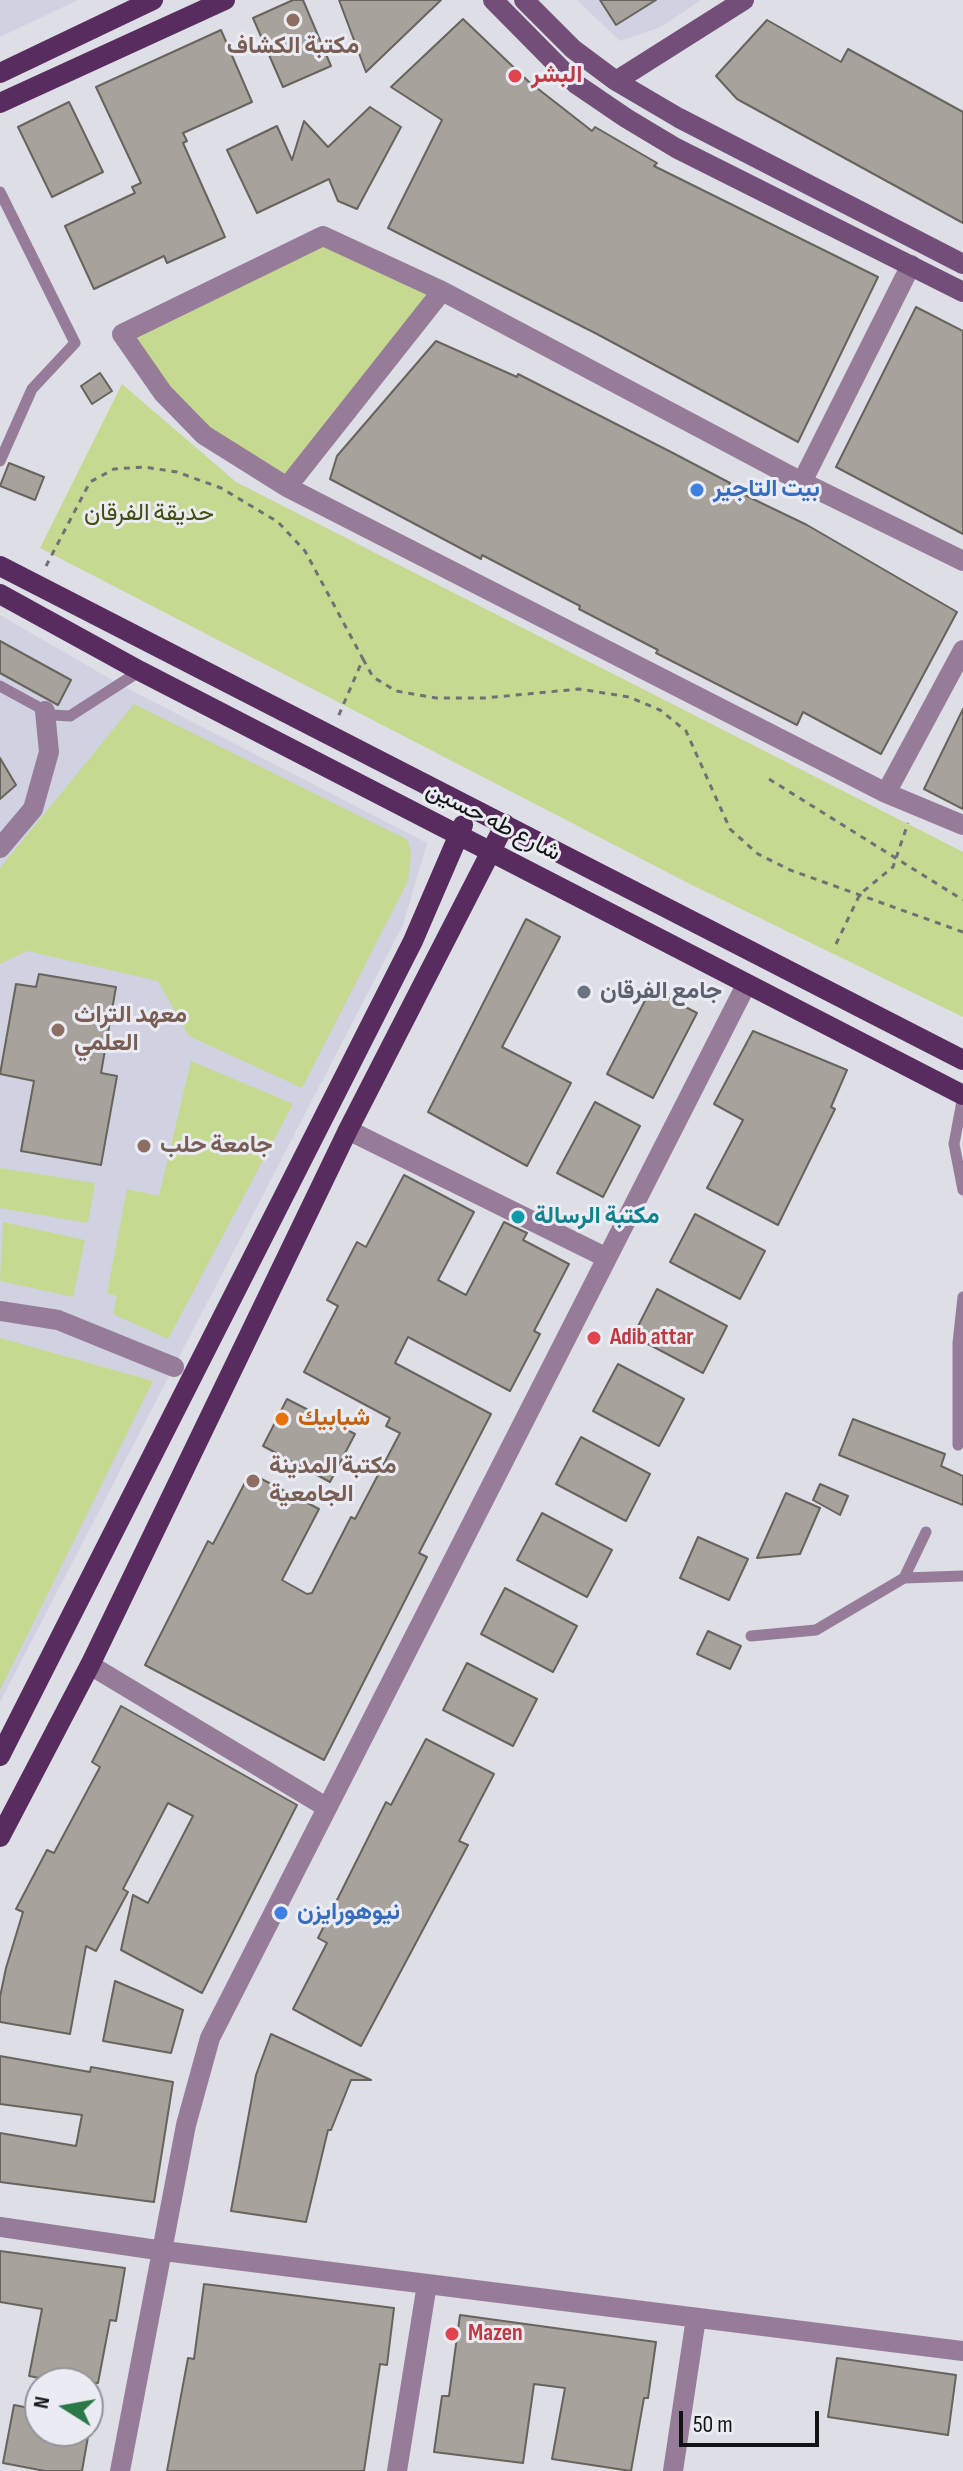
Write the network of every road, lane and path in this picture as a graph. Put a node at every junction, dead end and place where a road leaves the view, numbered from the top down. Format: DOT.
graph roads {
  1 [pos="153,0"];
  2 [pos="225,0"];
  3 [pos="493,0"];
  4 [pos="524,0"];
  5 [pos="744,0"];
  6 [pos="0,73"];
  7 [pos="616,81"];
  8 [pos="0,103"];
  9 [pos="0,192"];
  10 [pos="867,215"];
  11 [pos="856,237"];
  12 [pos="963,264"];
  13 [pos="911,265"];
  14 [pos="442,291"];
  15 [pos="963,292"];
  16 [pos="0,461"];
  17 [pos="802,482"];
  18 [pos="287,487"];
  19 [pos="963,561"];
  20 [pos="0,566"];
  21 [pos="37,584"];
  22 [pos="0,594"];
  23 [pos="963,650"];
  24 [pos="363,659"];
  25 [pos="140,671"];
  26 [pos="0,686"];
  27 [pos="45,711"];
  28 [pos="330,734"];
  29 [pos="769,779"];
  30 [pos="886,793"];
  31 [pos="915,805"];
  32 [pos="472,807"];
  33 [pos="505,824"];
  34 [pos="963,825"];
  35 [pos="459,834"];
  36 [pos="0,848"];
  37 [pos="492,850"];
  38 [pos="896,858"];
  39 [pos="860,894"];
  40 [pos="963,900"];
  41 [pos="963,932"];
  42 [pos="836,944"];
  43 [pos="746,985"];
  44 [pos="963,1060"];
  45 [pos="963,1095"];
  46 [pos="348,1130"];
  47 [pos="963,1190"];
  48 [pos="607,1258"];
  49 [pos="963,1297"];
  50 [pos="0,1311"];
  51 [pos="174,1367"];
  52 [pos="958,1445"];
  53 [pos="926,1532"];
  54 [pos="963,1576"];
  55 [pos="904,1578"];
  56 [pos="751,1636"];
  57 [pos="90,1665"];
  58 [pos="0,1756"];
  59 [pos="326,1807"];
  60 [pos="0,1837"];
  61 [pos="0,2227"];
  62 [pos="164,2251"];
  63 [pos="427,2284"];
  64 [pos="696,2318"];
  65 [pos="963,2351"];
  66 [pos="120,2471"];
  67 [pos="397,2471"];
  68 [pos="673,2471"];
  1 -- 6 [label="main road"];
  2 -- 8 [label="main road"];
  3 -- 11 [label="main road"];
  4 -- 7 [label="main road"];
  5 -- 7 [label="main road"];
  7 -- 10 [label="main road"];
  9 -- 16 [label="lane"];
  10 -- 11 [label="street"];
  10 -- 12 [label="main road"];
  11 -- 13 [label="main road"];
  13 -- 15 [label="main road"];
  13 -- 17 [label="street"];
  14 -- 17 [label="street"];
  14 -- 18 [label="street"];
  14 -- 18 [label="street"];
  17 -- 19 [label="street"];
  18 -- 30 [label="street"];
  20 -- 21 [label="main road, شارع طه حسين"];
  21 -- 24 [label="path"];
  21 -- 28 [label="main road, شارع طه حسين"];
  22 -- 25 [label="main road, شارع طه حسين"];
  23 -- 30 [label="street"];
  24 -- 28 [label="path"];
  24 -- 39 [label="path"];
  25 -- 27 [label="lane"];
  25 -- 35 [label="main road, شارع طه حسين"];
  26 -- 27 [label="lane"];
  27 -- 36 [label="street"];
  28 -- 32 [label="main road, شارع طه حسين"];
  29 -- 38 [label="path"];
  30 -- 31 [label="street"];
  31 -- 34 [label="street"];
  31 -- 38 [label="path"];
  32 -- 33 [label="main road, شارع طه حسين"];
  32 -- 35 [label="main road"];
  33 -- 37 [label="main road"];
  33 -- 44 [label="main road, شارع طه حسين"];
  35 -- 37 [label="main road, شارع طه حسين"];
  35 -- 58 [label="main road"];
  37 -- 43 [label="main road, شارع طه حسين"];
  37 -- 46 [label="main road"];
  38 -- 39 [label="path"];
  38 -- 40 [label="path"];
  39 -- 41 [label="path"];
  39 -- 42 [label="path"];
  43 -- 45 [label="main road, شارع طه حسين"];
  43 -- 48 [label="street"];
  45 -- 47 [label="lane"];
  46 -- 48 [label="street"];
  46 -- 57 [label="main road"];
  48 -- 59 [label="street"];
  49 -- 52 [label="lane"];
  50 -- 51 [label="street"];
  53 -- 55 [label="lane"];
  54 -- 55 [label="lane"];
  55 -- 56 [label="lane"];
  57 -- 59 [label="street"];
  57 -- 60 [label="main road"];
  59 -- 62 [label="street"];
  61 -- 62 [label="street"];
  62 -- 63 [label="street"];
  62 -- 66 [label="street"];
  63 -- 64 [label="street"];
  63 -- 67 [label="street"];
  64 -- 65 [label="street"];
  64 -- 68 [label="street"];
}
